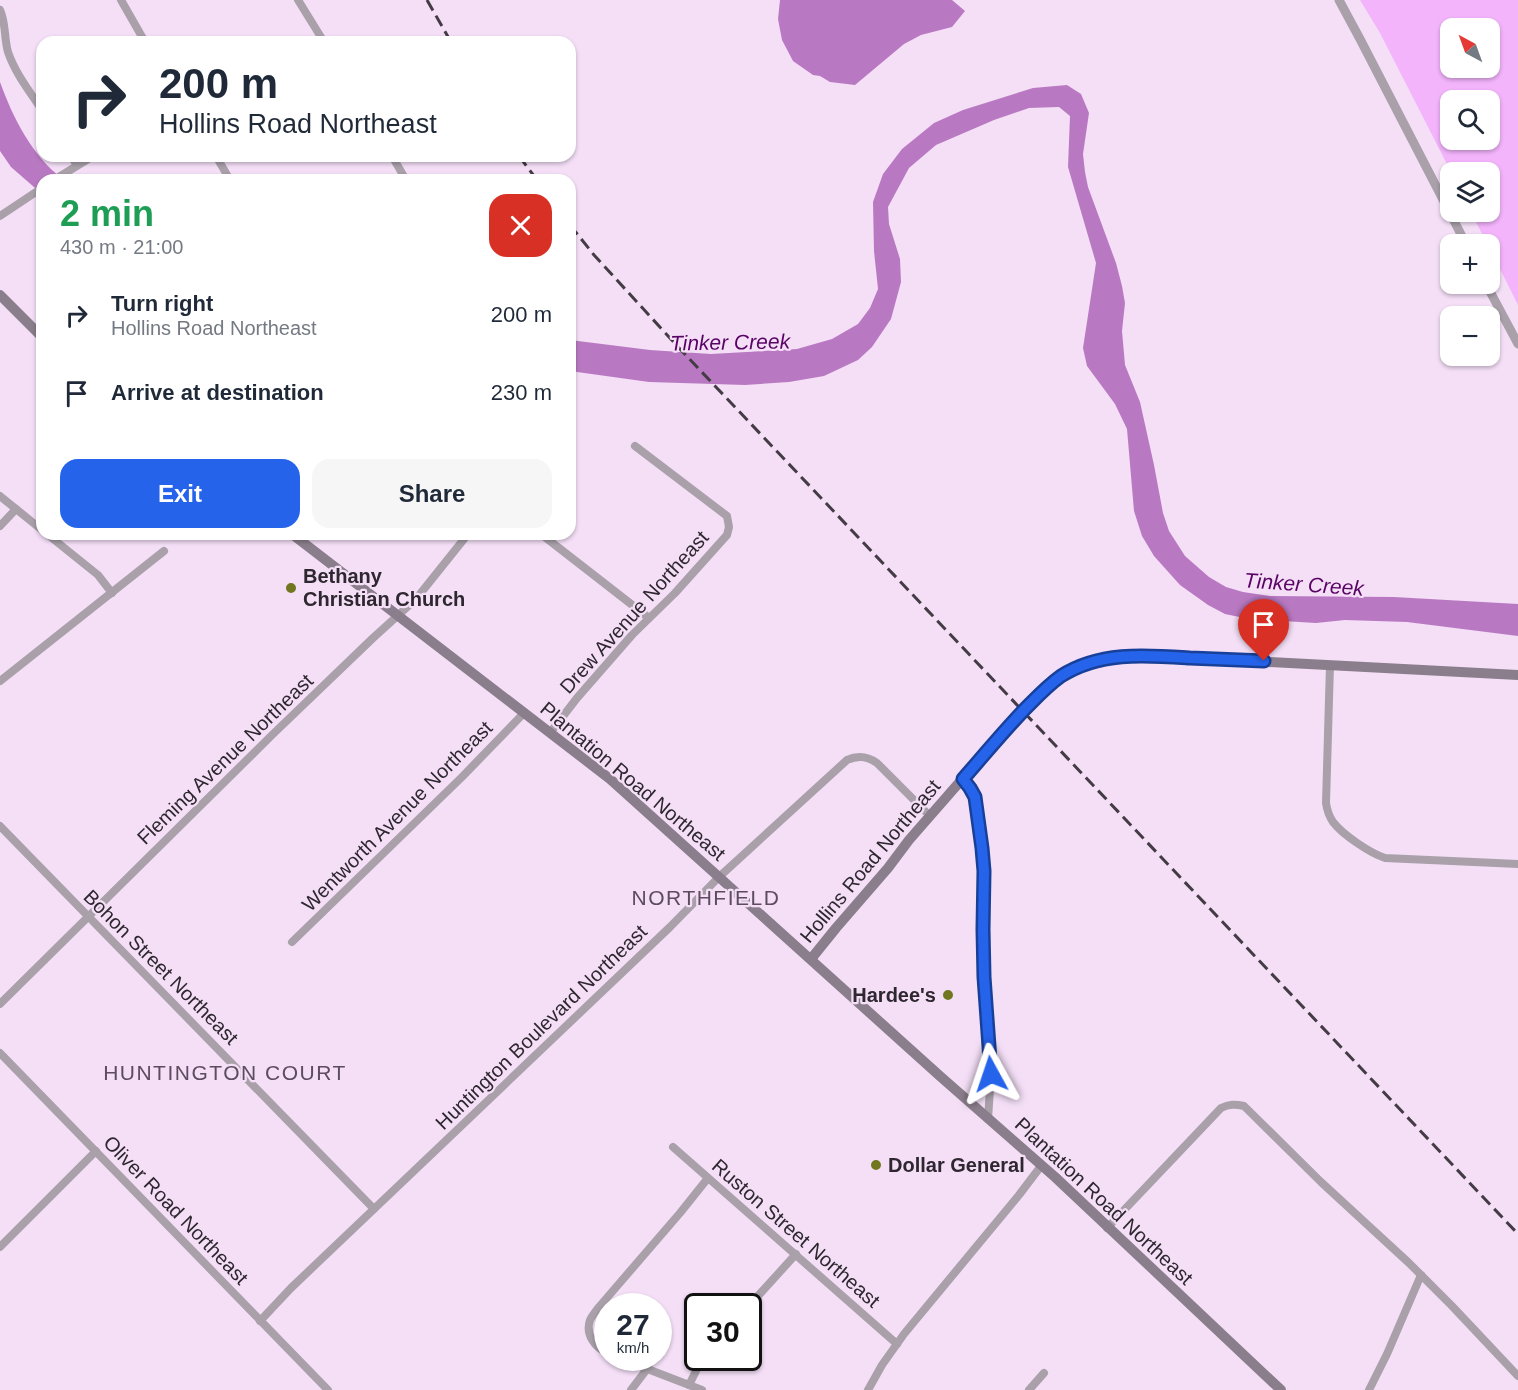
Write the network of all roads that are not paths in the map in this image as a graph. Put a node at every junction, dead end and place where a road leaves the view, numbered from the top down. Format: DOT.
graph roads {
  1 [pos="121,0"];
  2 [pos="298,0"];
  3 [pos="1339,0"];
  4 [pos="0,10"];
  5 [pos="142,36"];
  6 [pos="320,36"];
  7 [pos="36,101"];
  8 [pos="75,162"];
  9 [pos="82,162"];
  10 [pos="77,165"];
  11 [pos="63,174"];
  12 [pos="36,192"];
  13 [pos="0,216"];
  14 [pos="1461,234"];
  15 [pos="1491,294"];
  16 [pos="0,295"];
  17 [pos="36,331"];
  18 [pos="1518,344"];
  19 [pos="635,446"];
  20 [pos="0,496"];
  21 [pos="16,509"];
  22 [pos="36,525"];
  23 [pos="0,526"];
  24 [pos="54,540"];
  25 [pos="300,540"];
  26 [pos="463,540"];
  27 [pos="549,540"];
  28 [pos="164,551"];
  29 [pos="112,593"];
  30 [pos="398,616"];
  31 [pos="649,618"];
  32 [pos="1330,665"];
  33 [pos="1518,675"];
  34 [pos="0,681"];
  35 [pos="524,713"];
  36 [pos="550,733"];
  37 [pos="963,779"];
  38 [pos="930,816"];
  39 [pos="0,826"];
  40 [pos="1518,864"];
  41 [pos="719,877"];
  42 [pos="88,916"];
  43 [pos="292,942"];
  44 [pos="811,959"];
  45 [pos="0,1004"];
  46 [pos="0,1053"];
  47 [pos="988,1119"];
  48 [pos="673,1147"];
  49 [pos="96,1151"];
  50 [pos="1041,1166"];
  51 [pos="708,1178"];
  52 [pos="374,1209"];
  53 [pos="1107,1228"];
  54 [pos="0,1247"];
  55 [pos="796,1254"];
  56 [pos="1421,1275"];
  57 [pos="612,1293"];
  58 [pos="761,1293"];
  59 [pos="594,1314"];
  60 [pos="260,1321"];
  61 [pos="594,1343"];
  62 [pos="897,1344"];
  63 [pos="645,1371"];
  64 [pos="652,1371"];
  65 [pos="696,1371"];
  66 [pos="1044,1373"];
  67 [pos="1518,1376"];
  68 [pos="689,1385"];
  69 [pos="328,1390"];
  70 [pos="631,1390"];
  71 [pos="702,1390"];
  72 [pos="868,1390"];
  73 [pos="1029,1390"];
  74 [pos="1281,1390"];
  75 [pos="1369,1390"];
  1 -- 5 [label="street"];
  2 -- 6 [label="street"];
  3 -- 14 [label="street"];
  4 -- 7 [label="street"];
  8 -- 10 [label="street"];
  9 -- 10 [label="street"];
  10 -- 11 [label="street"];
  12 -- 13 [label="street"];
  15 -- 18 [label="street"];
  16 -- 17 [label="main road"];
  19 -- 31 [label="street, Drew Avenue Northeast"];
  20 -- 21 [label="street"];
  21 -- 22 [label="street"];
  21 -- 23 [label="street"];
  24 -- 29 [label="street"];
  25 -- 30 [label="main road, Plantation Road Northeast"];
  26 -- 30 [label="street, Fleming Avenue Northeast"];
  27 -- 31 [label="street"];
  28 -- 29 [label="street"];
  29 -- 34 [label="street"];
  30 -- 35 [label="main road, Plantation Road Northeast"];
  30 -- 42 [label="street, Fleming Avenue Northeast"];
  31 -- 36 [label="street, Drew Avenue Northeast"];
  32 -- 33 [label="main road, Hollins Road Northeast"];
  32 -- 37 [label="main road, Hollins Road Northeast, bridge"];
  32 -- 40 [label="street"];
  35 -- 36 [label="main road, Plantation Road Northeast"];
  35 -- 43 [label="street, Wentworth Avenue Northeast"];
  36 -- 41 [label="main road, Plantation Road Northeast"];
  37 -- 38 [label="main road, Hollins Road Northeast"];
  37 -- 47 [label="street"];
  38 -- 41 [label="street, Huntington Boulevard Northeast"];
  38 -- 44 [label="main road, Hollins Road Northeast"];
  39 -- 42 [label="street, Bohon Street Northeast"];
  41 -- 44 [label="main road, Plantation Road Northeast"];
  41 -- 52 [label="street, Huntington Boulevard Northeast"];
  42 -- 45 [label="street, Fleming Avenue Northeast"];
  42 -- 52 [label="street, Bohon Street Northeast"];
  44 -- 47 [label="main road, Plantation Road Northeast"];
  46 -- 49 [label="street, Oliver Road Northeast"];
  47 -- 50 [label="main road, Plantation Road Northeast"];
  48 -- 51 [label="street, Ruston Street Northeast"];
  49 -- 54 [label="street"];
  49 -- 60 [label="street, Oliver Road Northeast"];
  50 -- 53 [label="main road, Plantation Road Northeast"];
  50 -- 62 [label="street"];
  51 -- 55 [label="street, Ruston Street Northeast"];
  51 -- 57 [label="street"];
  52 -- 60 [label="street, Huntington Boulevard Northeast"];
  53 -- 56 [label="street"];
  53 -- 74 [label="main road, Plantation Road Northeast"];
  55 -- 58 [label="street"];
  55 -- 62 [label="street, Ruston Street Northeast"];
  56 -- 67 [label="street"];
  56 -- 75 [label="street"];
  59 -- 61 [label="street"];
  60 -- 69 [label="street, Oliver Road Northeast"];
  62 -- 72 [label="street"];
  63 -- 70 [label="street"];
  64 -- 68 [label="street"];
  65 -- 68 [label="street"];
  66 -- 73 [label="street"];
  68 -- 71 [label="street"];
}
